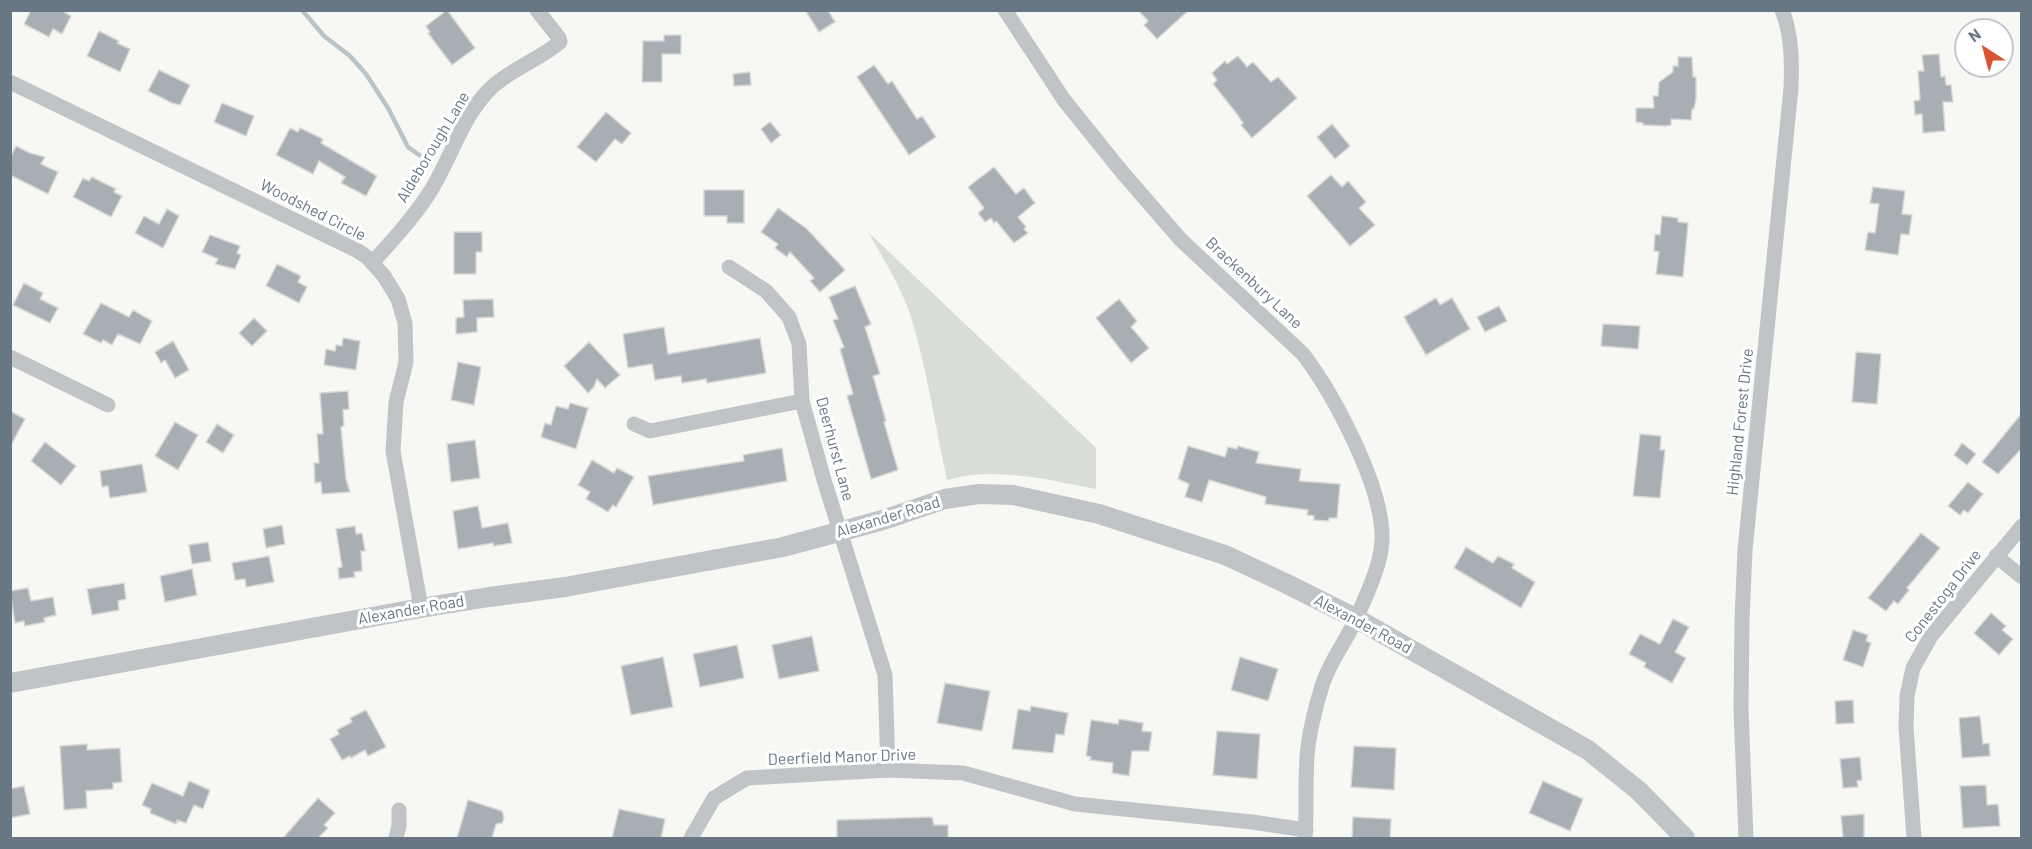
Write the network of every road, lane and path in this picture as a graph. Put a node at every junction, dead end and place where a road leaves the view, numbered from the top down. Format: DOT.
graph roads {
  1 [pos="537,10"];
  2 [pos="1005,10"];
  3 [pos="1782,10"];
  4 [pos="10,82"];
  5 [pos="372,263"];
  6 [pos="729,267"];
  7 [pos="10,357"];
  8 [pos="802,400"];
  9 [pos="108,405"];
  10 [pos="634,424"];
  11 [pos="2022,526"];
  12 [pos="840,532"];
  13 [pos="1996,556"];
  14 [pos="2022,577"];
  15 [pos="421,608"];
  16 [pos="1357,619"];
  17 [pos="10,682"];
  18 [pos="888,770"];
  19 [pos="399,810"];
  20 [pos="1305,834"];
  21 [pos="396,838"];
  22 [pos="691,838"];
  23 [pos="1685,838"];
  24 [pos="1746,838"];
  25 [pos="1914,838"];
  1 -- 5 [label="street, Aldeborough Lane"];
  2 -- 16 [label="street, Brackenbury Lane"];
  3 -- 24 [label="street, Highland Forest Drive"];
  4 -- 5 [label="street, Woodshed Circle"];
  5 -- 15 [label="street, Woodshed Circle"];
  6 -- 8 [label="street, Deerhurst Lane"];
  7 -- 9 [label="street"];
  8 -- 10 [label="street"];
  8 -- 12 [label="street, Deerhurst Lane"];
  11 -- 13 [label="street, Conestoga Drive"];
  12 -- 15 [label="street, Alexander Road"];
  12 -- 16 [label="street, Alexander Road"];
  12 -- 18 [label="street, Deerhurst Lane"];
  13 -- 14 [label="street"];
  13 -- 25 [label="street, Conestoga Drive"];
  15 -- 17 [label="street, Alexander Road"];
  16 -- 20 [label="street, Brackenbury Lane"];
  16 -- 23 [label="street, Alexander Road"];
  18 -- 20 [label="street, Deerfield Manor Drive"];
  18 -- 22 [label="street, Deerfield Manor Drive"];
  19 -- 21 [label="street"];
}
